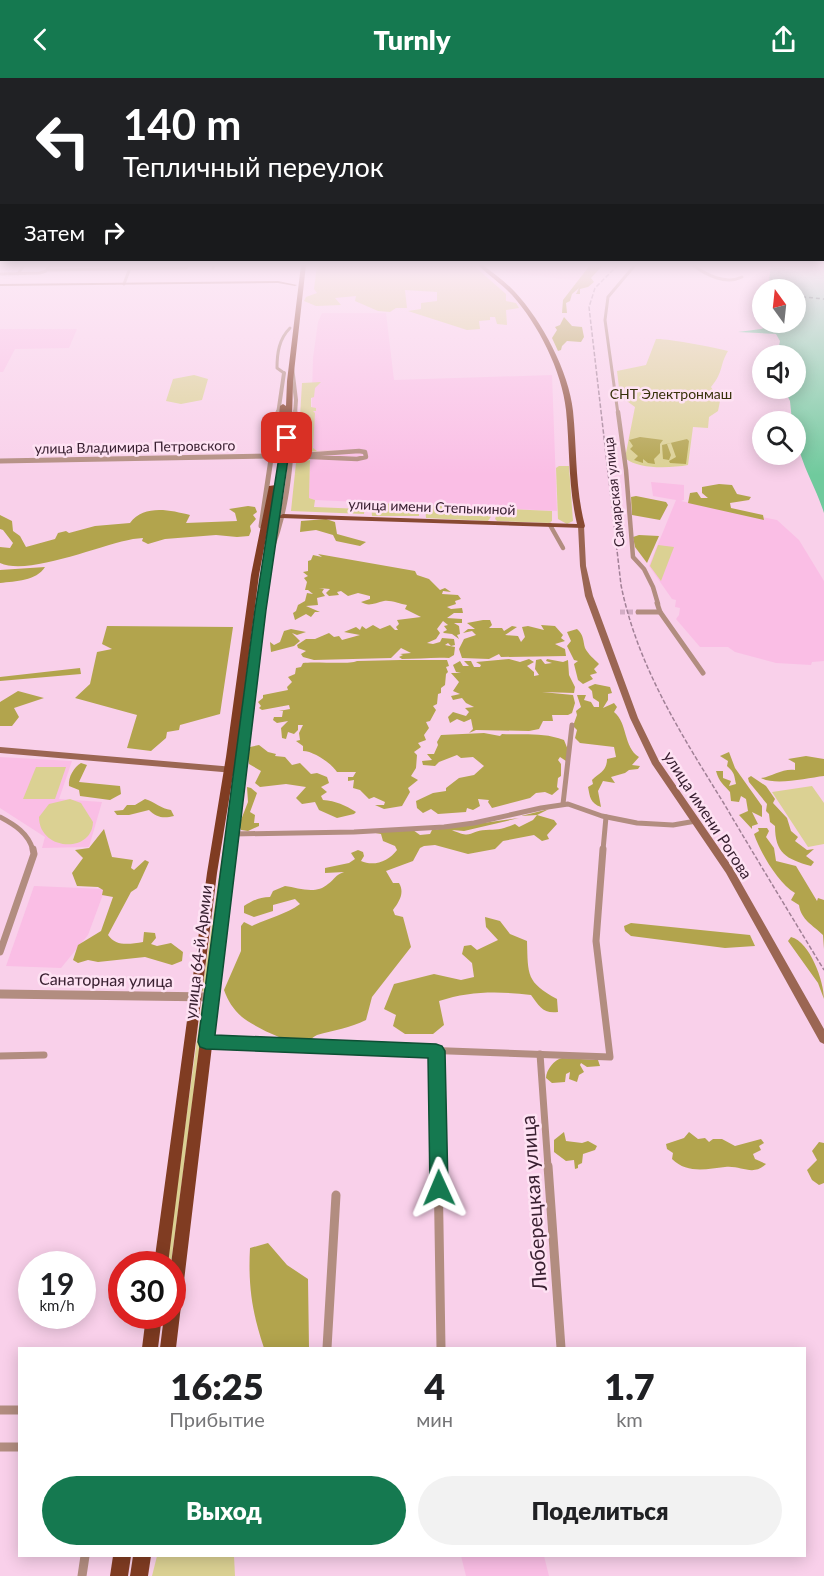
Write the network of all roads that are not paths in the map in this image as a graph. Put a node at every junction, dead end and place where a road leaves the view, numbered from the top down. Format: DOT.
graph roads {
  1 [pos="289,335"];
  2 [pos="296,335"];
  3 [pos="539,335"];
  4 [pos="606,335"];
  5 [pos="292,365"];
  6 [pos="284,373"];
  7 [pos="350,454"];
  8 [pos="289,456"];
  9 [pos="272,457"];
  10 [pos="0,461"];
  11 [pos="279,516"];
  12 [pos="266,519"];
  13 [pos="550,525"];
  14 [pos="581,525"];
  15 [pos="563,548"];
  16 [pos="255,575"];
  17 [pos="638,612"];
  18 [pos="660,612"];
  19 [pos="703,673"];
  20 [pos="572,725"];
  21 [pos="0,750"];
  22 [pos="235,770"];
  23 [pos="563,804"];
  24 [pos="0,817"];
  25 [pos="606,817"];
  26 [pos="696,821"];
  27 [pos="233,834"];
  28 [pos="0,952"];
  29 [pos="0,994"];
  30 [pos="196,997"];
  31 [pos="212,997"];
  32 [pos="824,1039"];
  33 [pos="206,1042"];
  34 [pos="436,1051"];
  35 [pos="540,1054"];
  36 [pos="44,1055"];
  37 [pos="0,1056"];
  38 [pos="336,1195"];
  39 [pos="163,1251"];
  40 [pos="152,1329"];
  41 [pos="150,1347"];
  42 [pos="168,1347"];
  43 [pos="327,1347"];
  44 [pos="441,1347"];
  45 [pos="561,1347"];
  46 [pos="0,1410"];
  47 [pos="18,1410"];
  48 [pos="0,1447"];
  49 [pos="18,1447"];
  50 [pos="85,1557"];
  51 [pos="122,1557"];
  52 [pos="142,1557"];
  53 [pos="82,1576"];
  54 [pos="119,1576"];
  55 [pos="139,1576"];
  1 -- 6 [label="highway, улица 64-й Армии"];
  2 -- 5 [label="highway, улица 64-й Армии"];
  3 -- 14 [label="main road"];
  4 -- 18 [label="street, Самарская улица"];
  5 -- 8 [label="street"];
  5 -- 11 [label="highway, улица 64-й Армии"];
  6 -- 9 [label="street"];
  6 -- 12 [label="highway, улица 64-й Армии"];
  7 -- 8 [label="street"];
  8 -- 9 [label="street, улица Владимира Петровского, bridge"];
  8 -- 11 [label="street"];
  9 -- 10 [label="street, улица Владимира Петровского"];
  9 -- 16 [label="street"];
  11 -- 12 [label="main road"];
  11 -- 13 [label="main road, улица имени Степыкиной"];
  11 -- 22 [label="highway, улица 64-й Армии"];
  12 -- 16 [label="highway, улица 64-й Армии"];
  13 -- 14 [label="main road, улица имени Степыкиной"];
  13 -- 15 [label="street"];
  14 -- 26 [label="main road, улица имени Рогова"];
  16 -- 22 [label="highway, улица 64-й Армии"];
  17 -- 18 [label="street"];
  18 -- 19 [label="street, Самарская улица"];
  20 -- 23 [label="street"];
  21 -- 22 [label="main road"];
  22 -- 27 [label="highway, улица 64-й Армии"];
  22 -- 30 [label="highway, улица 64-й Армии"];
  23 -- 25 [label="street"];
  23 -- 27 [label="street"];
  24 -- 28 [label="street"];
  25 -- 26 [label="street"];
  25 -- 35 [label="street"];
  26 -- 32 [label="main road, улица имени Рогова"];
  27 -- 31 [label="highway, улица 64-й Армии"];
  29 -- 30 [label="street, Санаторная улица"];
  30 -- 31 [label="street, Санаторная улица"];
  30 -- 39 [label="highway, улица 64-й Армии"];
  31 -- 33 [label="highway, улица 64-й Армии"];
  33 -- 34 [label="street"];
  33 -- 42 [label="highway, улица 64-й Армии"];
  34 -- 35 [label="street"];
  34 -- 44 [label="street"];
  35 -- 45 [label="street, Люберецкая улица"];
  36 -- 37 [label="street"];
  38 -- 43 [label="street"];
  40 -- 41 [label="highway"];
  46 -- 47 [label="street"];
  48 -- 49 [label="street"];
  50 -- 53 [label="street"];
  51 -- 54 [label="highway"];
  52 -- 55 [label="highway"];
}
